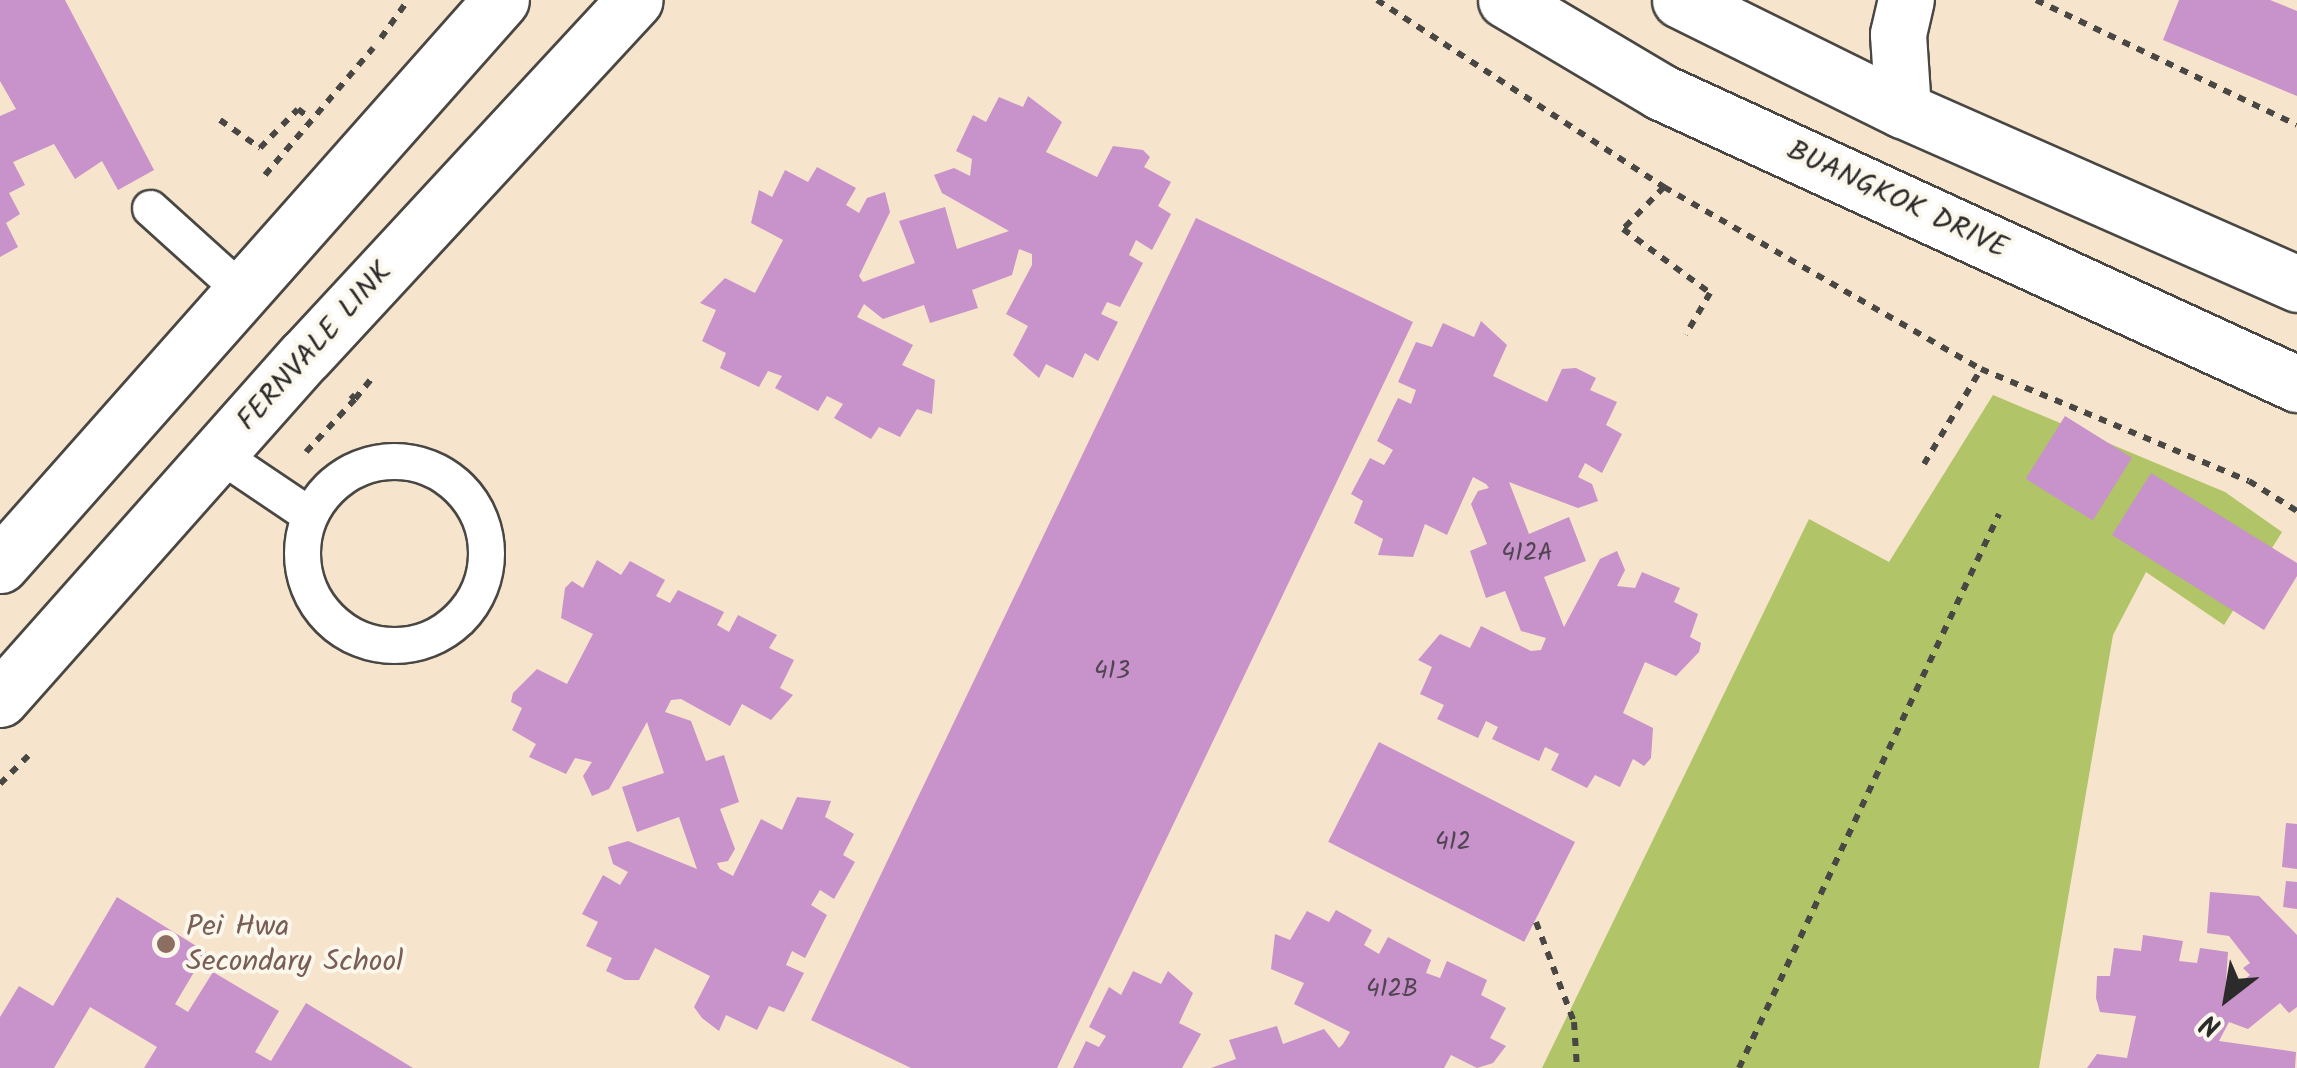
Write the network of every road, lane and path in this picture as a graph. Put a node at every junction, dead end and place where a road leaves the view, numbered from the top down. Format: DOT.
graph roads {
  1 [pos="502,0"];
  2 [pos="635,0"];
  3 [pos="1377,0"];
  4 [pos="1506,0"];
  5 [pos="1680,0"];
  6 [pos="1906,0"];
  7 [pos="2036,0"];
  8 [pos="1903,110"];
  9 [pos="308,118"];
  10 [pos="220,120"];
  11 [pos="2297,124"];
  12 [pos="1664,187"];
  13 [pos="150,208"];
  14 [pos="2297,284"];
  15 [pos="243,292"];
  16 [pos="1686,334"];
  17 [pos="1981,369"];
  18 [pos="2297,384"];
  19 [pos="219,454"];
  20 [pos="1924,464"];
  21 [pos="2297,511"];
  22 [pos="308,514"];
  23 [pos="1999,514"];
  24 [pos="0,565"];
  25 [pos="0,699"];
  26 [pos="1536,922"];
  27 [pos="1577,1068"];
  28 [pos="1740,1068"];
  1 -- 15 [label="street"];
  2 -- 19 [label="street, FERNVALE LINK"];
  3 -- 12 [label="path"];
  4 -- 18 [label="street, BUANGKOK DRIVE"];
  5 -- 8 [label="street"];
  6 -- 8 [label="street"];
  7 -- 11 [label="path"];
  8 -- 14 [label="street"];
  9 -- 10 [label="path"];
  12 -- 16 [label="path"];
  12 -- 17 [label="path"];
  13 -- 15 [label="lane"];
  15 -- 24 [label="street"];
  17 -- 20 [label="path"];
  17 -- 21 [label="path"];
  19 -- 22 [label="lane"];
  19 -- 25 [label="street, FERNVALE LINK"];
  22 -- 22 [label="lane"];
  23 -- 28 [label="path"];
  26 -- 27 [label="path"];
}
